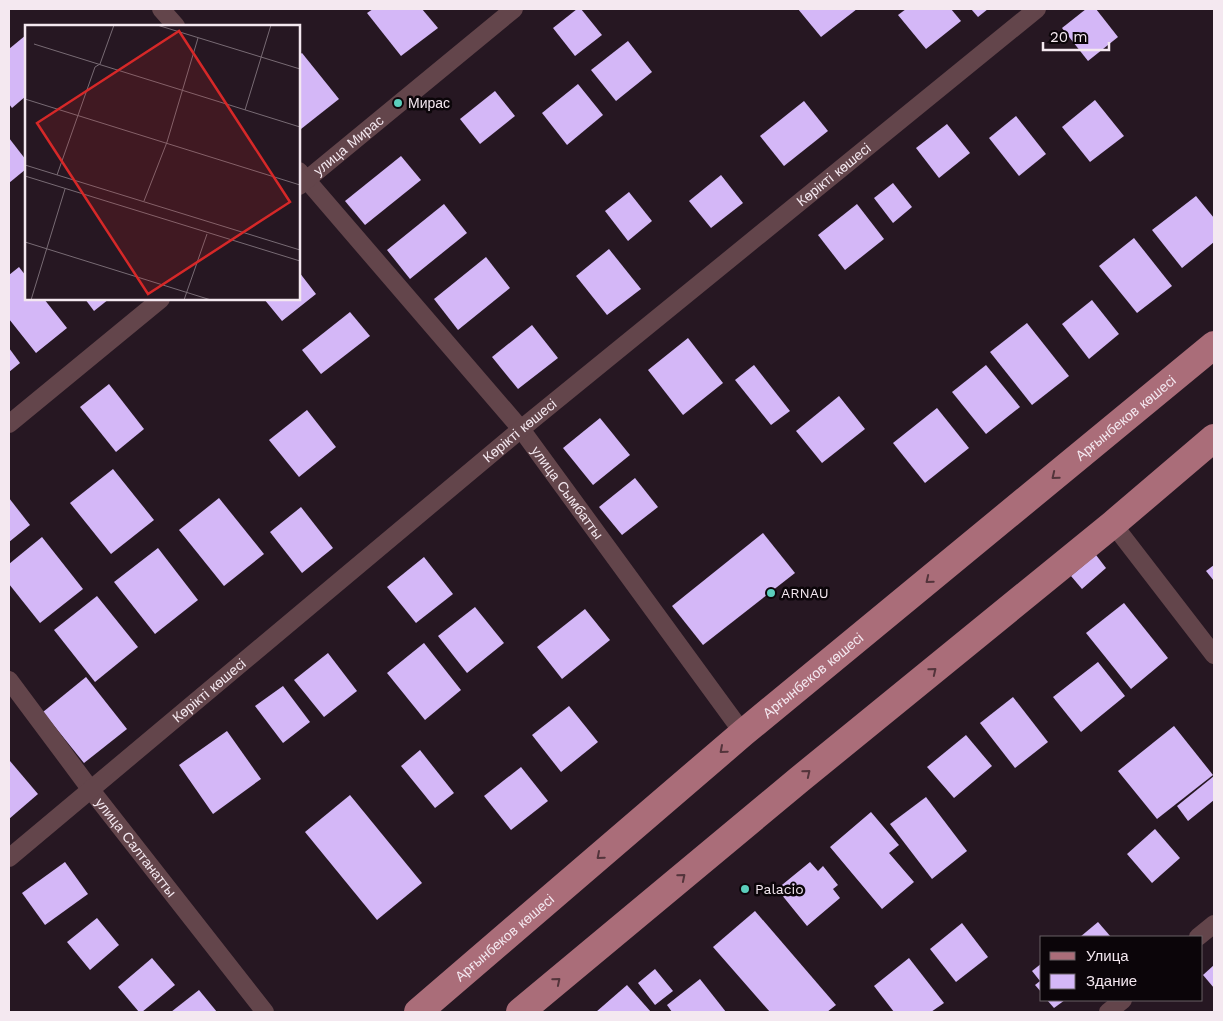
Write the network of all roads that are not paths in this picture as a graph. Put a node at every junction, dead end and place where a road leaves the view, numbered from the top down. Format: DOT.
graph roads {
  1 [pos="161,9"];
  2 [pos="514,9"];
  3 [pos="1038,9"];
  4 [pos="175,25"];
  5 [pos="301,179"];
  6 [pos="160,300"];
  7 [pos="1214,345"];
  8 [pos="9,424"];
  9 [pos="521,429"];
  10 [pos="1214,438"];
  11 [pos="1113,524"];
  12 [pos="1214,655"];
  13 [pos="9,680"];
  14 [pos="743,733"];
  15 [pos="91,790"];
  16 [pos="9,858"];
  17 [pos="1214,924"];
  18 [pos="1199,936"];
  19 [pos="1122,1001"];
  20 [pos="265,1012"];
  21 [pos="418,1012"];
  22 [pos="520,1012"];
  23 [pos="1108,1012"];
  1 -- 4 [label="street"];
  2 -- 5 [label="street, улица Мирас"];
  3 -- 9 [label="street, Көрікті көшесі"];
  5 -- 9 [label="street, улица Сымбатты"];
  6 -- 8 [label="street"];
  7 -- 14 [label="main road, Арғынбеков көшесі, one-way"];
  9 -- 14 [label="street, улица Сымбатты"];
  9 -- 15 [label="street, Көрікті көшесі"];
  10 -- 11 [label="main road"];
  11 -- 12 [label="street"];
  22 -- 11 [label="main road, one-way"];
  13 -- 15 [label="street, улица Салтанатты"];
  14 -- 21 [label="main road, Арғынбеков көшесі, one-way"];
  15 -- 16 [label="street, Көрікті көшесі"];
  15 -- 20 [label="street, улица Салтанатты"];
  17 -- 18 [label="street"];
  19 -- 23 [label="street"];
}
